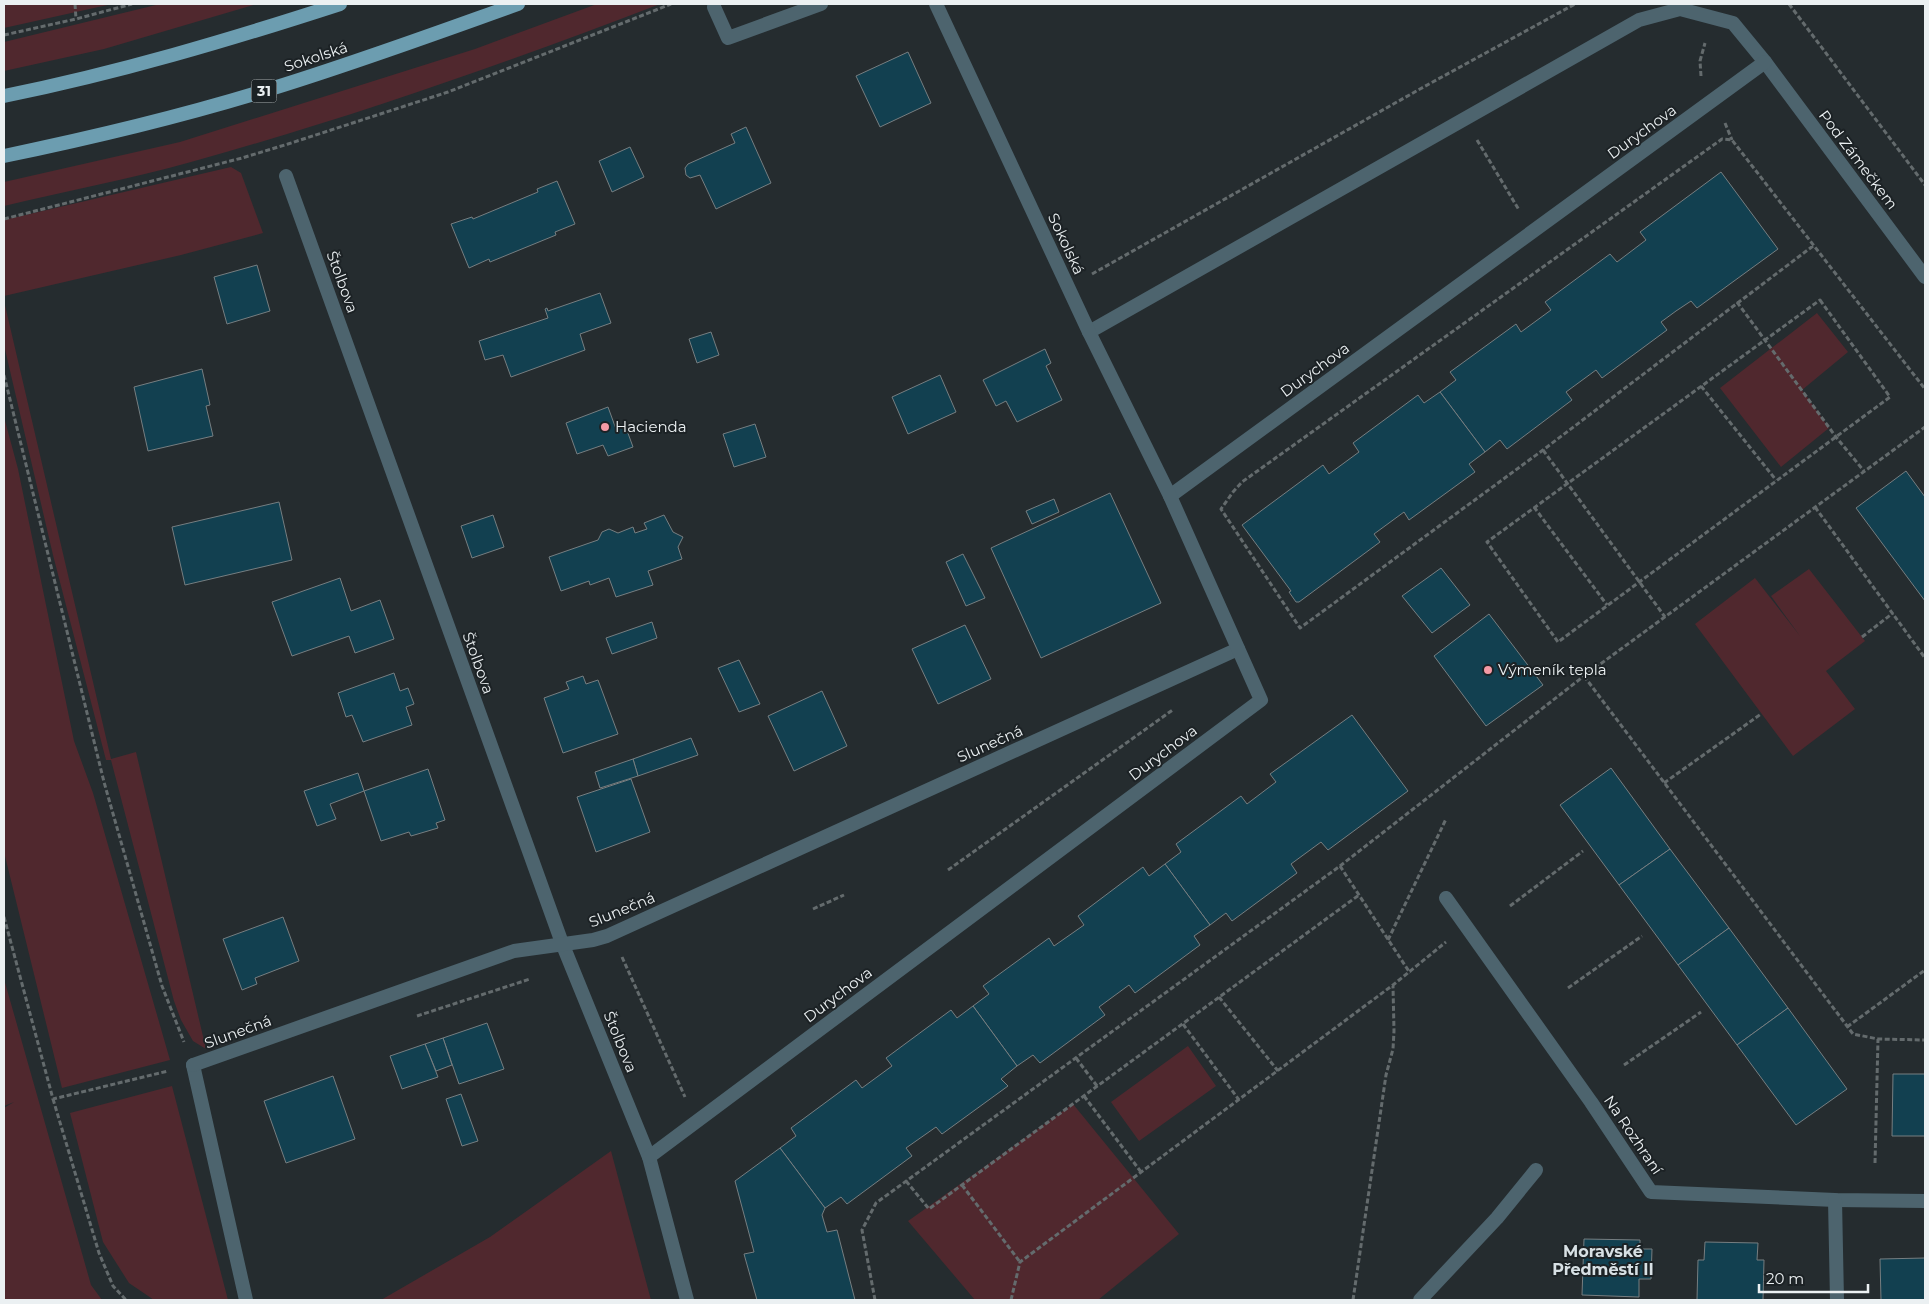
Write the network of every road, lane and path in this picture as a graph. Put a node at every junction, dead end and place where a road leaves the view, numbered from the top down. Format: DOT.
graph roads {
  1 [pos="75,4"];
  2 [pos="132,4"];
  3 [pos="340,4"];
  4 [pos="518,4"];
  5 [pos="671,4"];
  6 [pos="821,4"];
  7 [pos="936,4"];
  8 [pos="1575,4"];
  9 [pos="1789,4"];
  10 [pos="714,7"];
  11 [pos="76,19"];
  12 [pos="4,35"];
  13 [pos="1766,62"];
  14 [pos="4,96"];
  15 [pos="1464,119"];
  16 [pos="4,156"];
  17 [pos="286,176"];
  18 [pos="1925,185"];
  19 [pos="4,218"];
  20 [pos="1533,232"];
  21 [pos="1813,246"];
  22 [pos="1087,275"];
  23 [pos="1925,278"];
  24 [pos="1737,302"];
  25 [pos="1089,332"];
  26 [pos="1765,340"];
  27 [pos="4,375"];
  28 [pos="1702,386"];
  29 [pos="1925,389"];
  30 [pos="1925,427"];
  31 [pos="1836,437"];
  32 [pos="1542,450"];
  33 [pos="1864,471"];
  34 [pos="1776,480"];
  35 [pos="1567,484"];
  36 [pos="1170,496"];
  37 [pos="1534,507"];
  38 [pos="1816,507"];
  39 [pos="1640,581"];
  40 [pos="1607,605"];
  41 [pos="1893,613"];
  42 [pos="1665,617"];
  43 [pos="1862,638"];
  44 [pos="1238,649"];
  45 [pos="1925,658"];
  46 [pos="1584,676"];
  47 [pos="1181,704"];
  48 [pos="1761,714"];
  49 [pos="1664,783"];
  50 [pos="1446,819"];
  51 [pos="1583,851"];
  52 [pos="1340,866"];
  53 [pos="948,870"];
  54 [pos="844,895"];
  55 [pos="1359,895"];
  56 [pos="1446,898"];
  57 [pos="1510,906"];
  58 [pos="813,909"];
  59 [pos="4,917"];
  60 [pos="1466,926"];
  61 [pos="1642,936"];
  62 [pos="593,940"];
  63 [pos="1388,940"];
  64 [pos="562,944"];
  65 [pos="1925,970"];
  66 [pos="1410,973"];
  67 [pos="530,979"];
  68 [pos="1393,986"];
  69 [pos="1568,988"];
  70 [pos="1219,997"];
  71 [pos="1701,1012"];
  72 [pos="417,1016"];
  73 [pos="1183,1024"];
  74 [pos="1848,1027"];
  75 [pos="1878,1039"];
  76 [pos="1925,1040"];
  77 [pos="1076,1058"];
  78 [pos="193,1065"];
  79 [pos="1624,1065"];
  80 [pos="1278,1071"];
  81 [pos="1097,1086"];
  82 [pos="1084,1096"];
  83 [pos="53,1099"];
  84 [pos="1239,1100"];
  85 [pos="696,1122"];
  86 [pos="649,1157"];
  87 [pos="1875,1163"];
  88 [pos="1536,1170"];
  89 [pos="1141,1172"];
  90 [pos="906,1181"];
  91 [pos="962,1185"];
  92 [pos="1835,1200"];
  93 [pos="1925,1201"];
  94 [pos="1020,1262"];
  95 [pos="126,1300"];
  96 [pos="246,1300"];
  97 [pos="687,1300"];
  98 [pos="875,1300"];
  99 [pos="1010,1300"];
  100 [pos="1353,1300"];
  101 [pos="1420,1300"];
  102 [pos="1837,1300"];
  1 -- 11 [label="path"];
  2 -- 11 [label="path"];
  3 -- 14 [label="main road"];
  4 -- 16 [label="main road, Sokolská / 31"];
  5 -- 19 [label="path"];
  6 -- 10 [label="street"];
  7 -- 25 [label="street, Sokolská"];
  8 -- 22 [label="path"];
  9 -- 18 [label="path"];
  11 -- 12 [label="path"];
  13 -- 15 [label="street"];
  13 -- 20 [label="street, Durychova"];
  13 -- 23 [label="street, Pod Zámečkem"];
  15 -- 20 [label="path"];
  15 -- 25 [label="street"];
  17 -- 64 [label="street, Štolbova"];
  20 -- 36 [label="street, Durychova"];
  21 -- 24 [label="path"];
  21 -- 29 [label="path"];
  21 -- 32 [label="path"];
  24 -- 26 [label="path"];
  24 -- 32 [label="path"];
  25 -- 36 [label="street, Sokolská"];
  26 -- 28 [label="path"];
  26 -- 31 [label="path"];
  26 -- 31 [label="path"];
  27 -- 78 [label="path"];
  28 -- 34 [label="path"];
  28 -- 35 [label="path"];
  30 -- 33 [label="path"];
  31 -- 33 [label="path"];
  31 -- 34 [label="path"];
  32 -- 35 [label="path"];
  33 -- 38 [label="path"];
  34 -- 39 [label="path"];
  35 -- 37 [label="path"];
  35 -- 39 [label="path"];
  36 -- 44 [label="street, Durychova"];
  37 -- 40 [label="path"];
  37 -- 40 [label="path"];
  38 -- 41 [label="path"];
  38 -- 42 [label="path"];
  39 -- 40 [label="path"];
  39 -- 42 [label="path"];
  41 -- 43 [label="path"];
  41 -- 45 [label="path"];
  42 -- 46 [label="path"];
  44 -- 62 [label="street, Slunečná"];
  44 -- 85 [label="street, Durychova"];
  46 -- 49 [label="path"];
  46 -- 52 [label="path"];
  47 -- 53 [label="path"];
  48 -- 49 [label="path"];
  49 -- 74 [label="path"];
  50 -- 63 [label="path"];
  51 -- 57 [label="path"];
  52 -- 55 [label="path"];
  52 -- 77 [label="path"];
  54 -- 58 [label="path"];
  55 -- 63 [label="path"];
  55 -- 70 [label="path"];
  56 -- 60 [label="street, Na Rozhraní"];
  59 -- 83 [label="path"];
  60 -- 66 [label="path"];
  60 -- 92 [label="street, Na Rozhraní"];
  61 -- 69 [label="path"];
  62 -- 64 [label="street, Slunečná"];
  62 -- 85 [label="path"];
  63 -- 66 [label="path"];
  64 -- 78 [label="street, Slunečná"];
  64 -- 86 [label="street, Štolbova"];
  65 -- 74 [label="path"];
  66 -- 68 [label="path"];
  67 -- 72 [label="path"];
  68 -- 80 [label="path"];
  68 -- 100 [label="path"];
  70 -- 73 [label="path"];
  70 -- 80 [label="path"];
  71 -- 79 [label="path"];
  73 -- 81 [label="path"];
  73 -- 84 [label="path"];
  74 -- 75 [label="path"];
  75 -- 76 [label="path"];
  75 -- 87 [label="path"];
  77 -- 81 [label="path"];
  77 -- 90 [label="path"];
  78 -- 83 [label="path"];
  78 -- 96 [label="street, Slunečná"];
  80 -- 84 [label="path"];
  81 -- 82 [label="path"];
  82 -- 89 [label="path"];
  82 -- 91 [label="path"];
  83 -- 95 [label="path"];
  84 -- 89 [label="path"];
  85 -- 86 [label="street, Durychova"];
  86 -- 97 [label="street"];
  88 -- 101 [label="street"];
  89 -- 94 [label="path"];
  90 -- 91 [label="path"];
  90 -- 98 [label="path"];
  91 -- 94 [label="path"];
  92 -- 93 [label="street, Na Rozhraní"];
  92 -- 102 [label="street"];
  94 -- 99 [label="path"];
}
